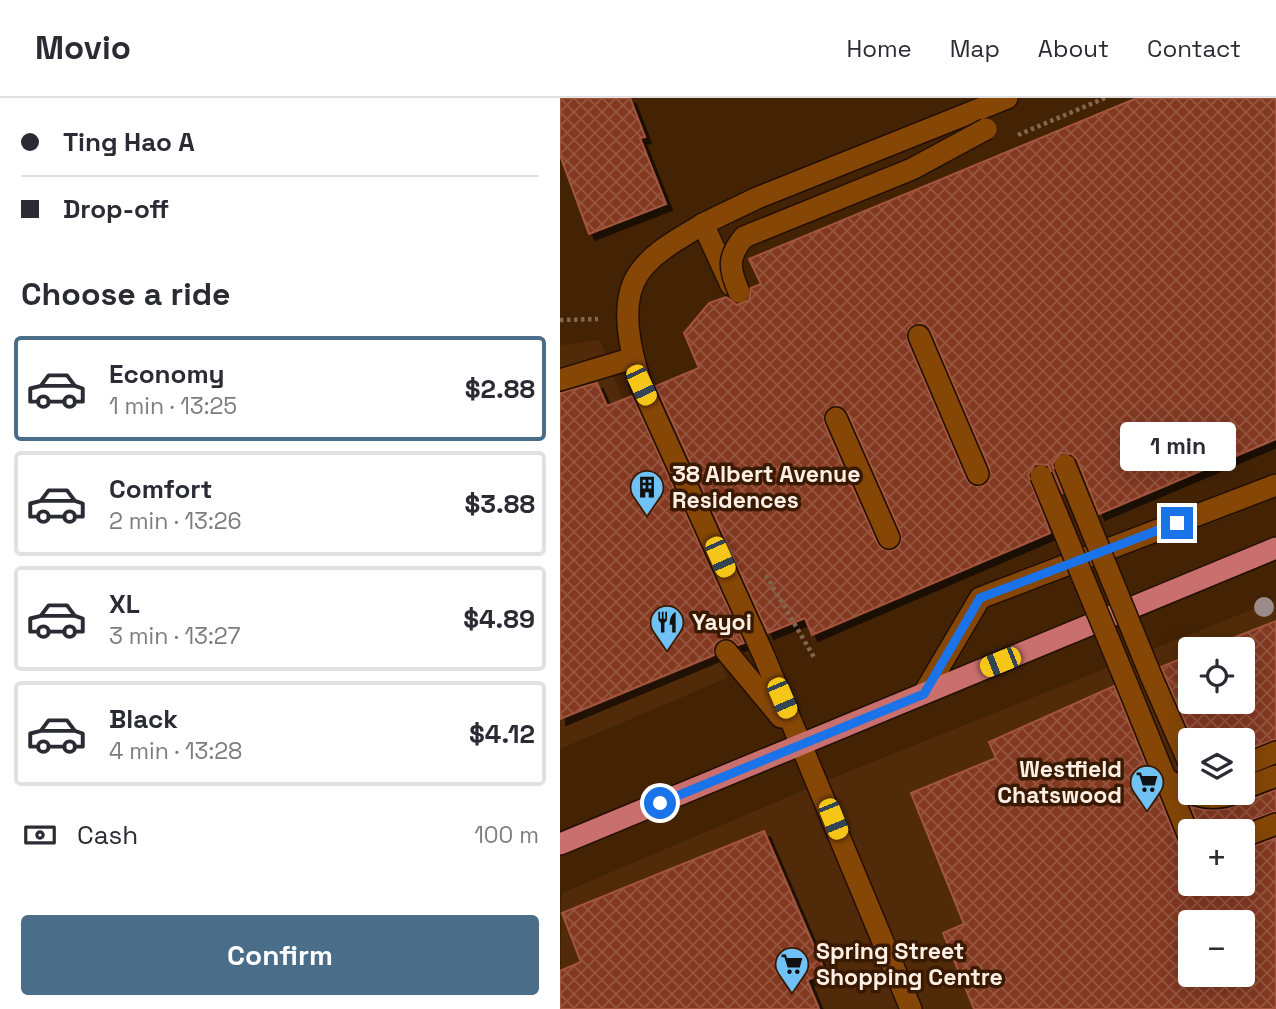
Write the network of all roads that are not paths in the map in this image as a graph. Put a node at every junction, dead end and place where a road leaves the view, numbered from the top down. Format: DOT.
graph roads {
  1 [pos="1007,98"];
  2 [pos="1022,98"];
  3 [pos="703,224"];
  4 [pos="919,336"];
  5 [pos="633,358"];
  6 [pos="560,380"];
  7 [pos="836,418"];
  8 [pos="1065,465"];
  9 [pos="978,474"];
  10 [pos="1041,476"];
  11 [pos="1276,485"];
  12 [pos="889,538"];
  13 [pos="1276,548"];
  14 [pos="726,651"];
  15 [pos="924,694"];
  16 [pos="1178,738"];
  17 [pos="801,744"];
  18 [pos="1276,752"];
  19 [pos="1255,761"];
  20 [pos="1276,776"];
  21 [pos="1166,779"];
  22 [pos="1255,784"];
  23 [pos="1178,786"];
  24 [pos="1182,819"];
  25 [pos="1276,824"];
  26 [pos="1255,832"];
  27 [pos="560,844"];
  28 [pos="911,1009"];
  1 -- 3 [label="street"];
  2 -- 3 [label="street, bridge"];
  3 -- 5 [label="street"];
  4 -- 9 [label="street"];
  5 -- 6 [label="street"];
  5 -- 17 [label="street"];
  7 -- 12 [label="street"];
  8 -- 16 [label="street, bridge"];
  10 -- 21 [label="street, bridge"];
  11 -- 15 [label="street, bridge"];
  13 -- 15 [label="main road"];
  14 -- 17 [label="street"];
  15 -- 17 [label="main road"];
  17 -- 27 [label="main road"];
  17 -- 28 [label="street"];
  18 -- 19 [label="street"];
  20 -- 22 [label="street"];
  21 -- 23 [label="street"];
  21 -- 24 [label="street"];
  25 -- 26 [label="street"];
}
